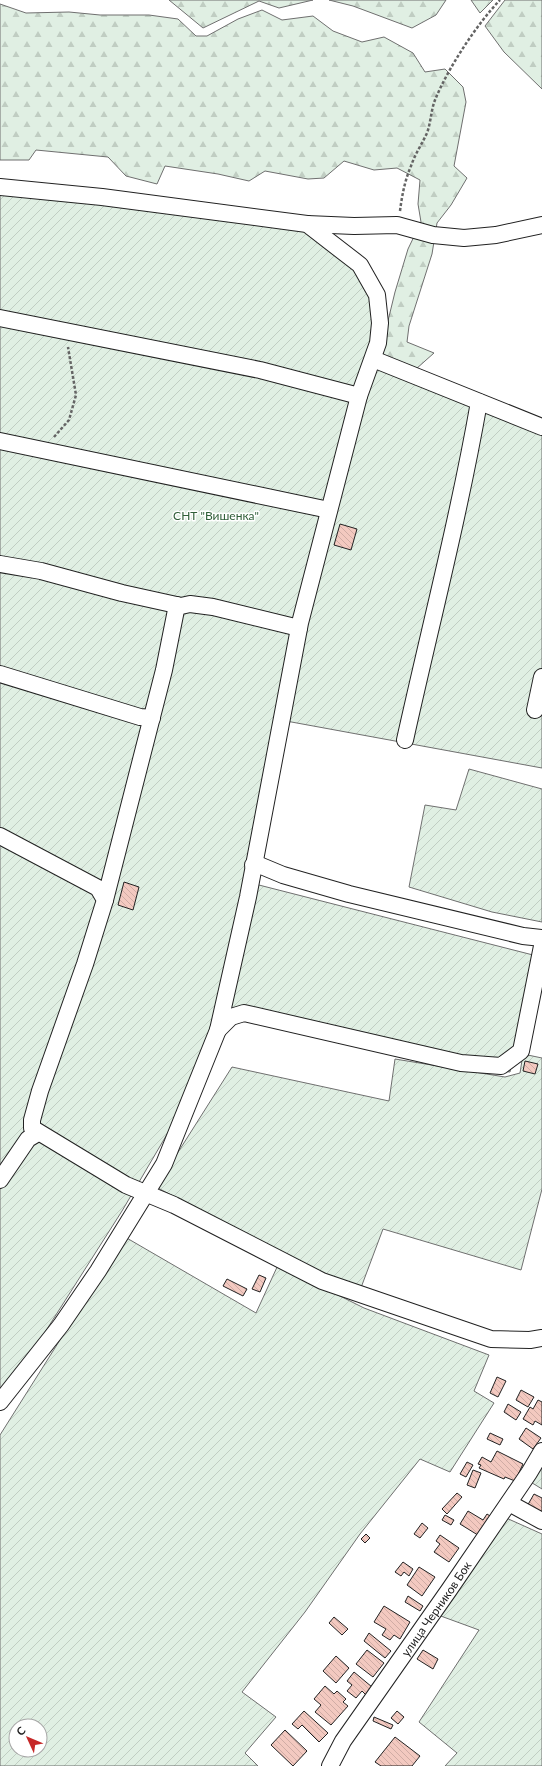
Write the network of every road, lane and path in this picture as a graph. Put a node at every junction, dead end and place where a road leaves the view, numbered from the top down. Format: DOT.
graph roads {
  1 [pos="500,0"];
  2 [pos="0,187"];
  3 [pos="308,224"];
  4 [pos="397,225"];
  5 [pos="542,225"];
  6 [pos="0,318"];
  7 [pos="64,331"];
  8 [pos="373,359"];
  9 [pos="359,396"];
  10 [pos="479,402"];
  11 [pos="534,421"];
  12 [pos="542,426"];
  13 [pos="52,439"];
  14 [pos="0,441"];
  15 [pos="329,510"];
  16 [pos="0,564"];
  17 [pos="177,605"];
  18 [pos="299,628"];
  19 [pos="0,674"];
  20 [pos="542,677"];
  21 [pos="535,710"];
  22 [pos="152,718"];
  23 [pos="405,740"];
  24 [pos="0,836"];
  25 [pos="253,865"];
  26 [pos="105,900"];
  27 [pos="542,938"];
  28 [pos="542,946"];
  29 [pos="218,1030"];
  30 [pos="38,1133"];
  31 [pos="0,1180"];
  32 [pos="145,1194"];
  33 [pos="542,1338"];
  34 [pos="0,1402"];
  35 [pos="542,1451"];
  36 [pos="508,1503"];
  37 [pos="542,1521"];
  38 [pos="330,1766"];
  1 -- 4 [label="path"];
  2 -- 3 [label="street"];
  3 -- 4 [label="street"];
  3 -- 8 [label="street"];
  4 -- 5 [label="street"];
  6 -- 7 [label="street"];
  7 -- 9 [label="street"];
  7 -- 13 [label="path"];
  8 -- 9 [label="street"];
  8 -- 10 [label="street"];
  9 -- 15 [label="street"];
  10 -- 11 [label="street"];
  10 -- 23 [label="street"];
  11 -- 12 [label="street"];
  14 -- 15 [label="street"];
  15 -- 18 [label="street"];
  16 -- 17 [label="street"];
  17 -- 18 [label="street"];
  17 -- 22 [label="street"];
  18 -- 25 [label="street"];
  19 -- 22 [label="street"];
  20 -- 21 [label="street"];
  22 -- 26 [label="street"];
  24 -- 26 [label="street"];
  25 -- 27 [label="street"];
  25 -- 29 [label="street"];
  26 -- 30 [label="street"];
  28 -- 29 [label="street"];
  29 -- 32 [label="street"];
  30 -- 31 [label="street"];
  30 -- 32 [label="street"];
  32 -- 33 [label="street"];
  32 -- 34 [label="street"];
  35 -- 36 [label="street, улица Черников Бок"];
  36 -- 37 [label="street"];
  36 -- 38 [label="street, улица Черников Бок"];
}
